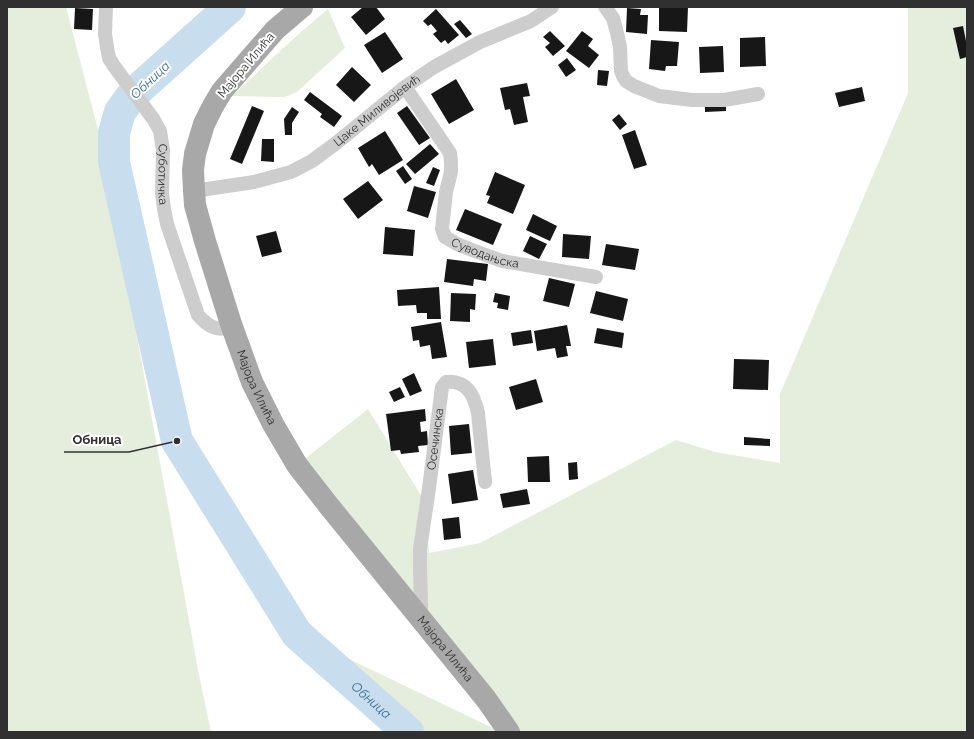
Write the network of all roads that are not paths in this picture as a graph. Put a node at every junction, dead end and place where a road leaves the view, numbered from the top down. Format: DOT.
graph roads {
  1 [pos="106,7"];
  2 [pos="302,7"];
  3 [pos="552,7"];
  4 [pos="605,7"];
  5 [pos="405,87"];
  6 [pos="758,94"];
  7 [pos="194,191"];
  8 [pos="596,277"];
  9 [pos="231,324"];
  10 [pos="485,482"];
  11 [pos="418,616"];
  12 [pos="509,732"];
  1 -- 9 [label="street, Суботичка"];
  2 -- 7 [label="main road, Мајора Илића"];
  3 -- 5 [label="street, Цаке Миливојевић"];
  4 -- 6 [label="street"];
  5 -- 7 [label="street, Цаке Миливојевић"];
  5 -- 8 [label="street, Суводањска"];
  7 -- 9 [label="main road, Мајора Илића"];
  9 -- 11 [label="main road, Мајора Илића"];
  10 -- 11 [label="street, Осечинска"];
  11 -- 12 [label="main road, Мајора Илића"];
}
